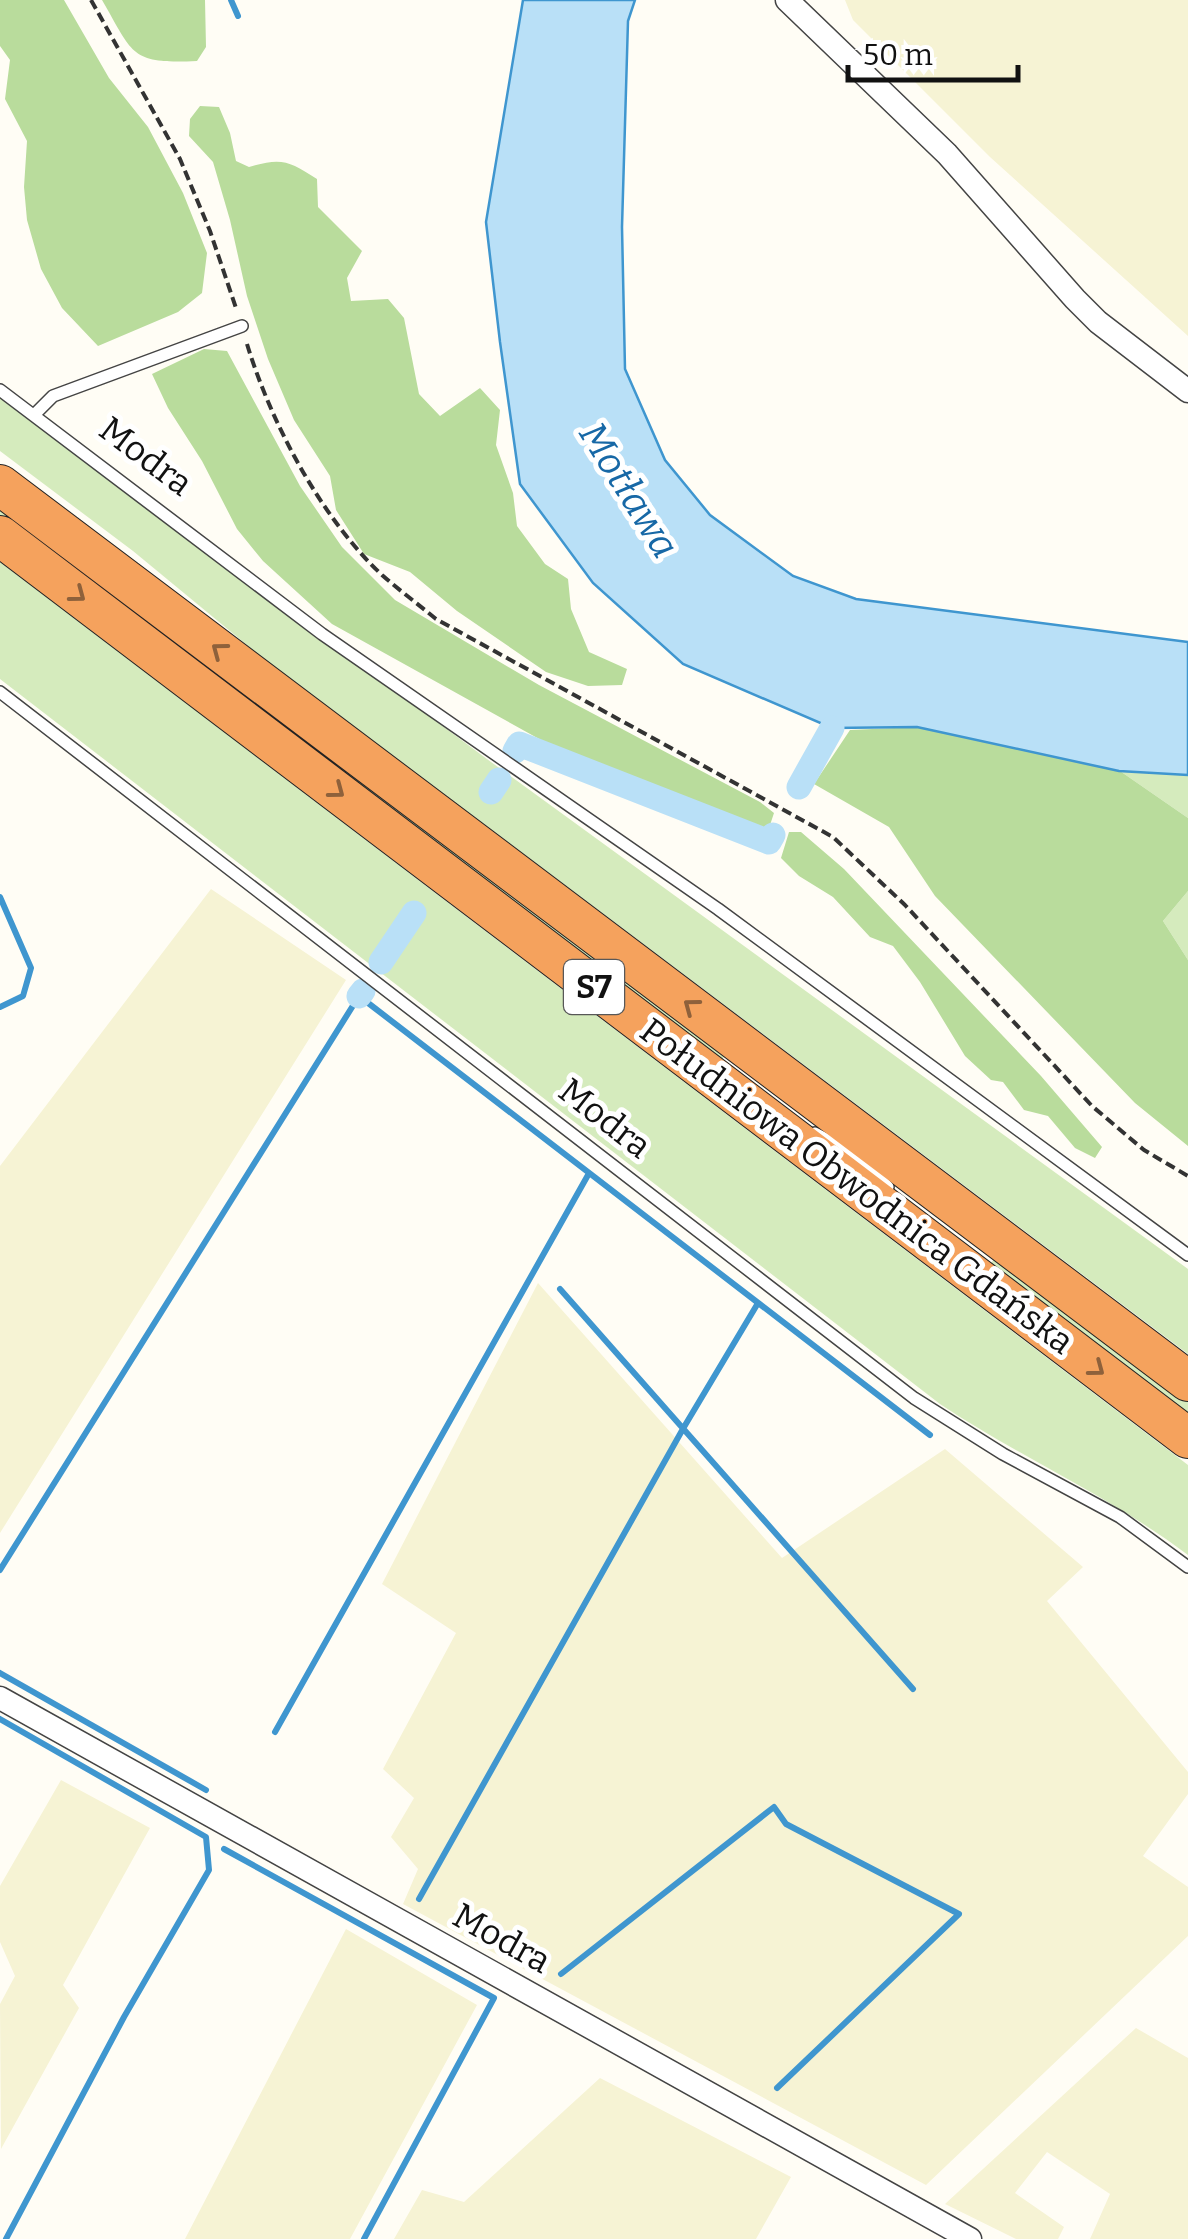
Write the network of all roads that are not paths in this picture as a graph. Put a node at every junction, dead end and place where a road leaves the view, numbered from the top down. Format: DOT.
graph roads {
  1 [pos="788,0"];
  2 [pos="242,326"];
  3 [pos="0,390"];
  4 [pos="1188,392"];
  5 [pos="34,415"];
  6 [pos="0,486"];
  7 [pos="0,536"];
  8 [pos="0,692"];
  9 [pos="737,1041"];
  10 [pos="710,1075"];
  11 [pos="792,1120"];
  12 [pos="808,1129"];
  13 [pos="857,1156"];
  14 [pos="897,1196"];
  15 [pos="911,1210"];
  16 [pos="1006,1244"];
  17 [pos="1188,1255"];
  18 [pos="978,1278"];
  19 [pos="1188,1381"];
  20 [pos="1188,1438"];
  21 [pos="1188,1567"];
  22 [pos="0,1698"];
  23 [pos="970,2239"];
  1 -- 4 [label="street"];
  2 -- 5 [label="lane"];
  3 -- 5 [label="lane, Modra"];
  5 -- 17 [label="lane, Modra"];
  9 -- 6 [label="highway, Południowa Obwodnica Gdańska / S7, one-way"];
  7 -- 10 [label="highway, Południowa Obwodnica Gdańska / S7, one-way"];
  8 -- 21 [label="lane, Modra"];
  9 -- 13 [label="lane"];
  9 -- 16 [label="highway, Południowa Obwodnica Gdańska / S7"];
  10 -- 11 [label="lane"];
  10 -- 18 [label="highway, Południowa Obwodnica Gdańska / S7"];
  12 -- 13 [label="lane"];
  13 -- 14 [label="lane"];
  13 -- 16 [label="lane"];
  15 -- 18 [label="lane"];
  16 -- 19 [label="highway, Południowa Obwodnica Gdańska / S7"];
  18 -- 20 [label="highway, Południowa Obwodnica Gdańska / S7, one-way"];
  22 -- 23 [label="street, Modra"];
}
